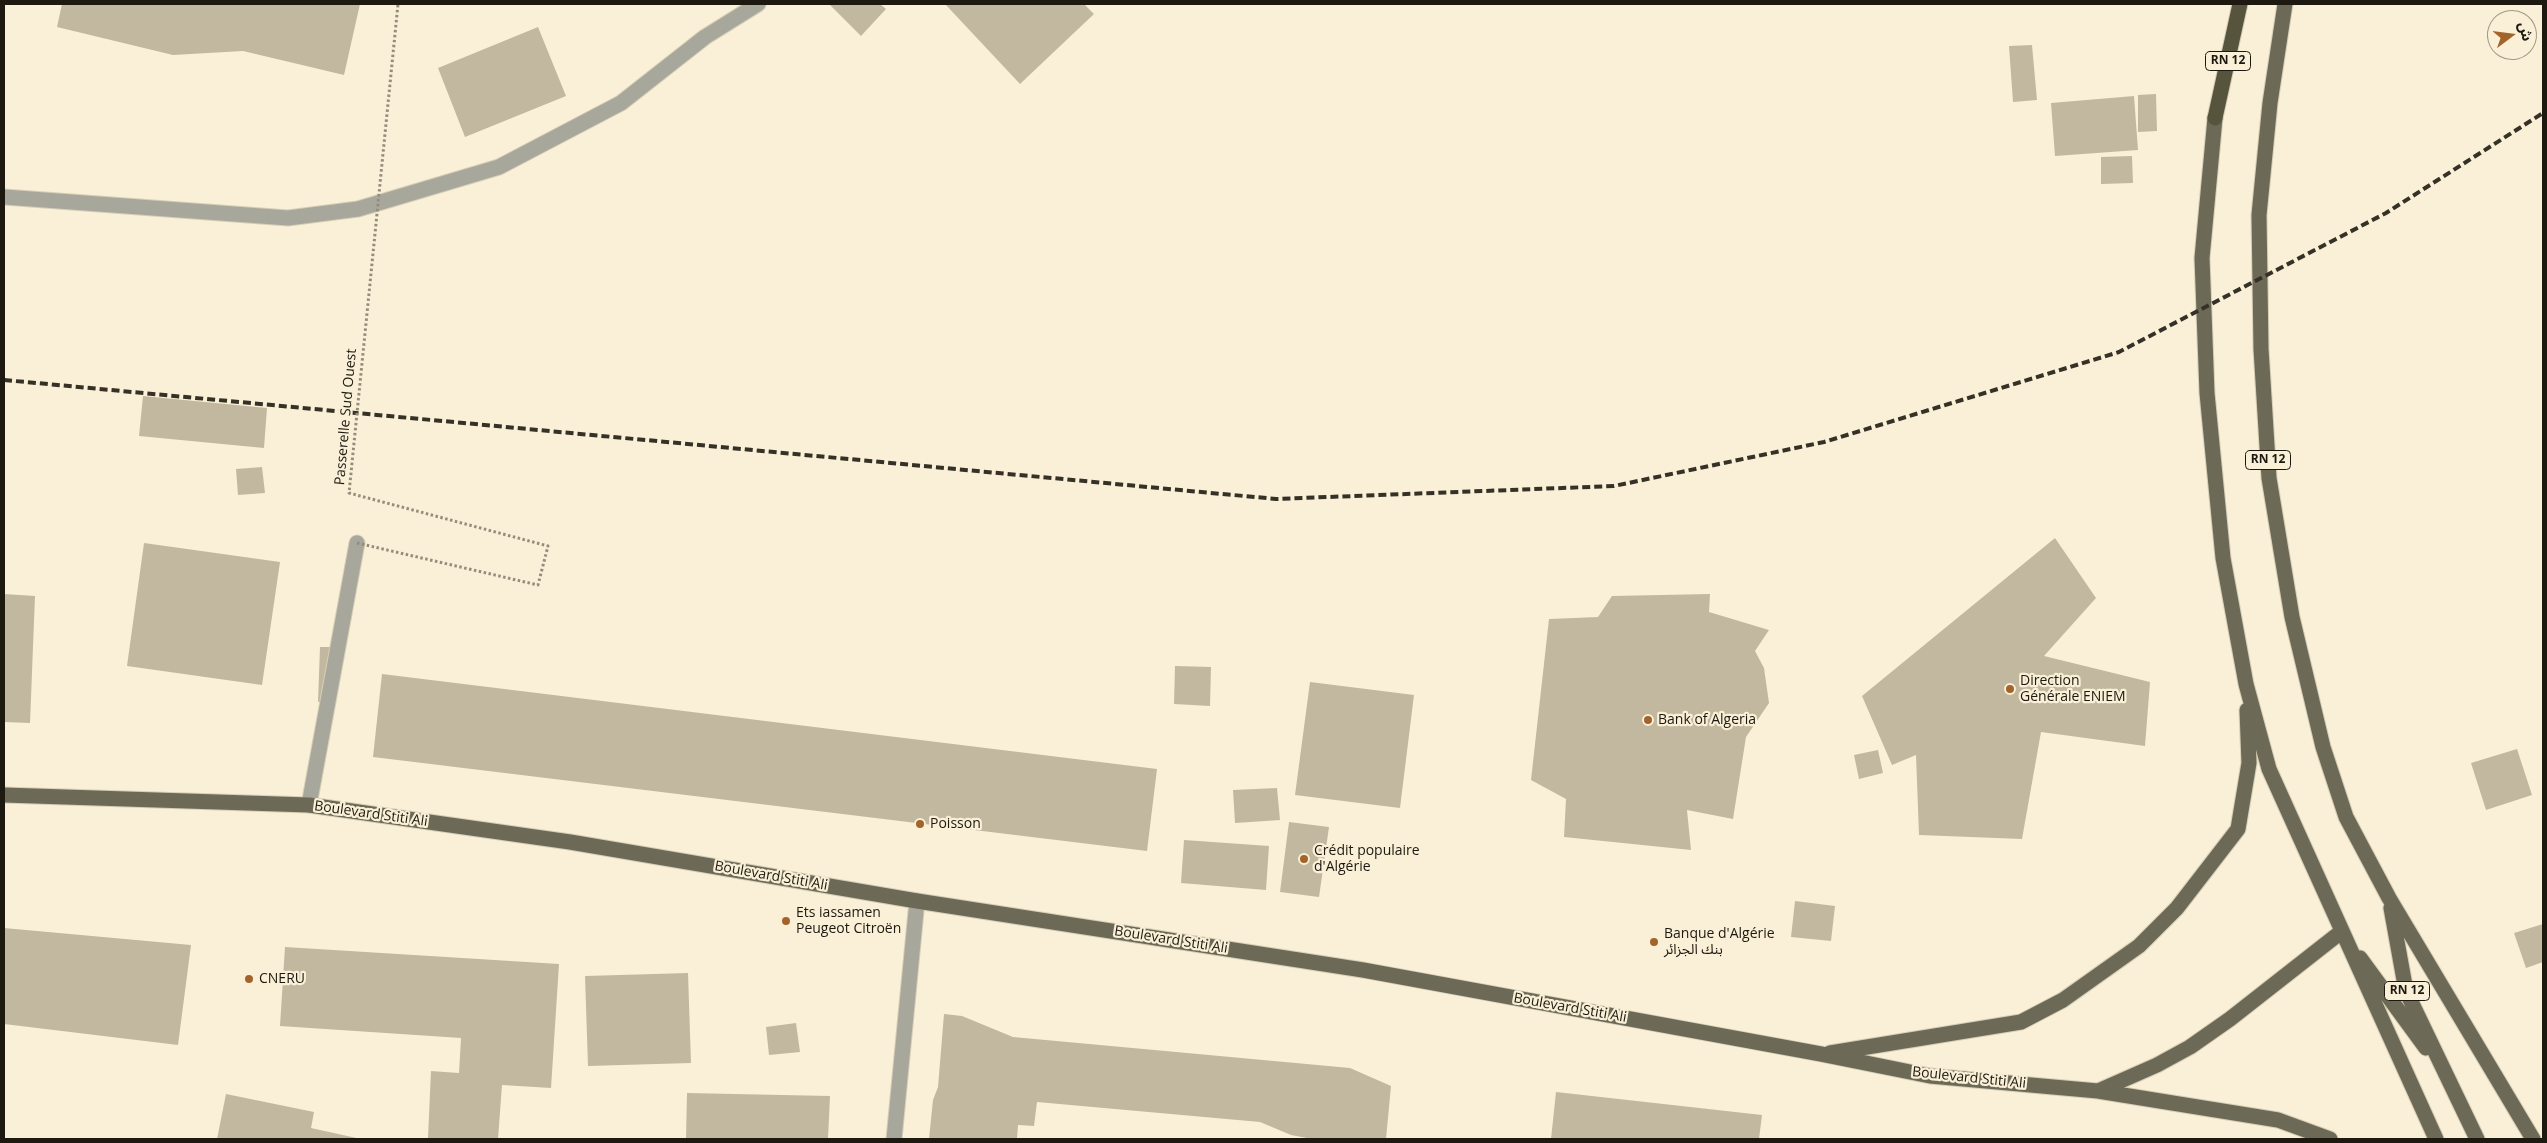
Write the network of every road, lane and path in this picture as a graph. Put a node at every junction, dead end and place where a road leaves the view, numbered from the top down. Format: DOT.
graph roads {
  1 [pos="398,4"];
  2 [pos="758,4"];
  3 [pos="2240,4"];
  4 [pos="2285,4"];
  5 [pos="2215,118"];
  6 [pos="4,197"];
  7 [pos="357,544"];
  8 [pos="2246,684"];
  9 [pos="4,795"];
  10 [pos="309,805"];
  11 [pos="2389,898"];
  12 [pos="917,901"];
  13 [pos="2341,932"];
  14 [pos="1821,1054"];
  15 [pos="2448,1077"];
  16 [pos="2098,1091"];
  17 [pos="894,1139"];
  18 [pos="2330,1139"];
  19 [pos="2436,1139"];
  20 [pos="2477,1139"];
  21 [pos="2533,1139"];
  1 -- 7 [label="path, Passerelle Sud Ouest, bridge"];
  2 -- 6 [label="street"];
  3 -- 5 [label="highway, RN 12"];
  4 -- 11 [label="main road, RN 12"];
  5 -- 8 [label="main road, RN 12"];
  7 -- 10 [label="street"];
  8 -- 13 [label="main road, RN 12"];
  8 -- 14 [label="main road"];
  9 -- 10 [label="main road, Boulevard Stiti Ali"];
  10 -- 12 [label="main road, Boulevard Stiti Ali"];
  11 -- 15 [label="main road, RN 12"];
  11 -- 21 [label="main road"];
  12 -- 14 [label="main road, Boulevard Stiti Ali"];
  12 -- 17 [label="street"];
  13 -- 15 [label="main road, RN 12"];
  13 -- 16 [label="main road"];
  13 -- 19 [label="main road"];
  14 -- 16 [label="main road, Boulevard Stiti Ali"];
  15 -- 20 [label="main road, RN 12"];
  16 -- 18 [label="main road, Boulevard Stiti Ali"];
}
